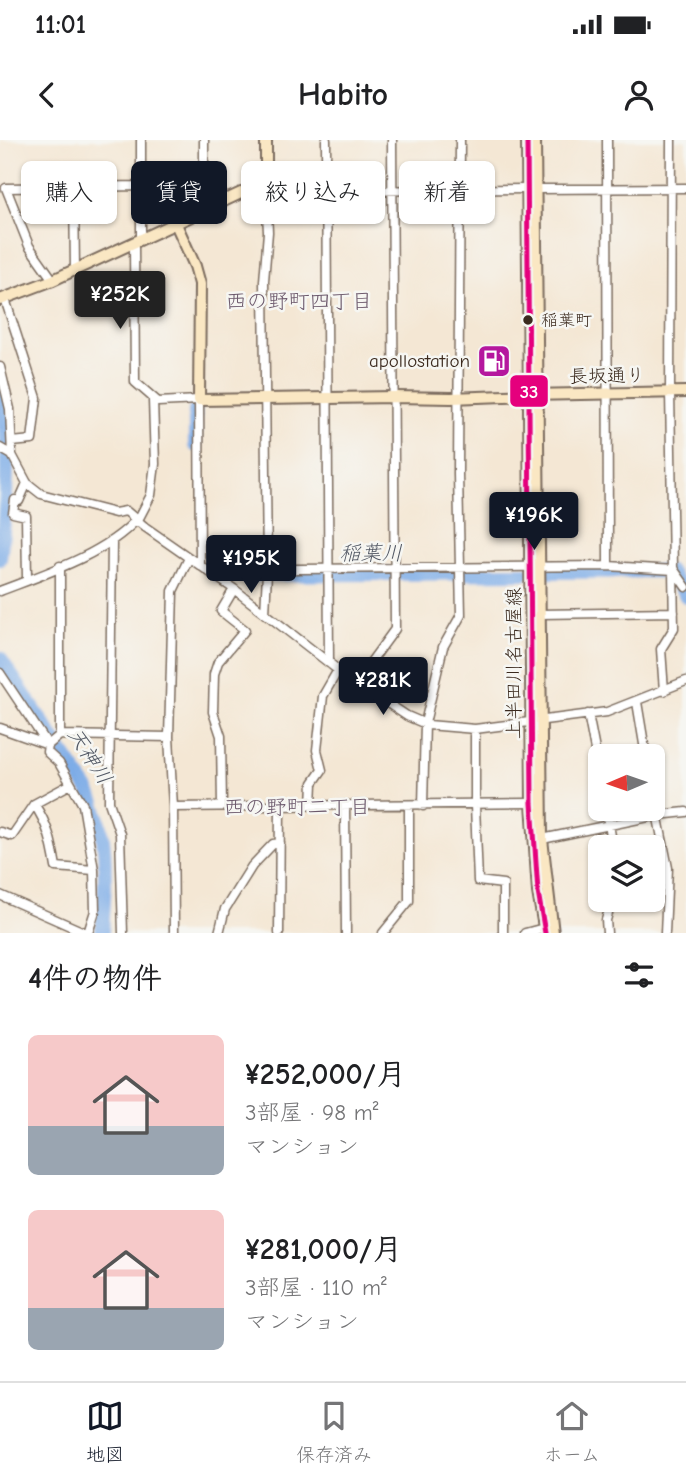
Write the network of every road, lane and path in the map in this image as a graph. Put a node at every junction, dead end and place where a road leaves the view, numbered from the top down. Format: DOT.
graph roads {
  1 [pos="141,140"];
  2 [pos="204,140"];
  3 [pos="266,140"];
  4 [pos="326,140"];
  5 [pos="392,140"];
  6 [pos="460,140"];
  7 [pos="527,140"];
  8 [pos="535,140"];
  9 [pos="607,140"];
  10 [pos="671,140"];
  11 [pos="141,161"];
  12 [pos="204,161"];
  13 [pos="266,161"];
  14 [pos="326,161"];
  15 [pos="460,161"];
  16 [pos="21,188"];
  17 [pos="671,188"];
  18 [pos="686,188"];
  19 [pos="495,189"];
  20 [pos="531,189"];
  21 [pos="607,189"];
  22 [pos="385,190"];
  23 [pos="392,190"];
  24 [pos="399,190"];
  25 [pos="74,224"];
  26 [pos="139,224"];
  27 [pos="176,224"];
  28 [pos="268,224"];
  29 [pos="327,224"];
  30 [pos="460,224"];
  31 [pos="138,241"];
  32 [pos="75,270"];
  33 [pos="53,280"];
  34 [pos="2,300"];
  35 [pos="0,367"];
  36 [pos="670,392"];
  37 [pos="686,392"];
  38 [pos="533,394"];
  39 [pos="607,394"];
  40 [pos="395,397"];
  41 [pos="328,398"];
  42 [pos="460,398"];
  43 [pos="153,400"];
  44 [pos="199,400"];
  45 [pos="264,401"];
  46 [pos="12,442"];
  47 [pos="0,448"];
  48 [pos="12,455"];
  49 [pos="27,482"];
  50 [pos="137,521"];
  51 [pos="112,541"];
  52 [pos="189,558"];
  53 [pos="60,566"];
  54 [pos="535,566"];
  55 [pos="608,566"];
  56 [pos="204,568"];
  57 [pos="461,571"];
  58 [pos="329,572"];
  59 [pos="395,572"];
  60 [pos="267,573"];
  61 [pos="673,575"];
  62 [pos="27,579"];
  63 [pos="686,587"];
  64 [pos="234,589"];
  65 [pos="1,590"];
  66 [pos="674,612"];
  67 [pos="265,614"];
  68 [pos="540,614"];
  69 [pos="329,663"];
  70 [pos="338,670"];
  71 [pos="0,673"];
  72 [pos="357,681"];
  73 [pos="686,681"];
  74 [pos="664,691"];
  75 [pos="637,702"];
  76 [pos="589,714"];
  77 [pos="536,720"];
  78 [pos="425,723"];
  79 [pos="0,729"];
  80 [pos="475,729"];
  81 [pos="60,736"];
  82 [pos="110,736"];
  83 [pos="169,737"];
  84 [pos="49,743"];
  85 [pos="594,744"];
  86 [pos="644,744"];
  87 [pos="71,784"];
  88 [pos="532,803"];
  89 [pos="34,804"];
  90 [pos="312,805"];
  91 [pos="345,805"];
  92 [pos="475,805"];
  93 [pos="222,806"];
  94 [pos="280,806"];
  95 [pos="410,806"];
  96 [pos="423,806"];
  97 [pos="173,807"];
  98 [pos="686,812"];
  99 [pos="665,814"];
  100 [pos="608,821"];
  101 [pos="629,821"];
  102 [pos="659,821"];
  103 [pos="609,825"];
  104 [pos="0,832"];
  105 [pos="611,835"];
  106 [pos="542,839"];
  107 [pos="280,843"];
  108 [pos="94,870"];
  109 [pos="0,895"];
  110 [pos="608,912"];
  111 [pos="73,930"];
  112 [pos="547,931"];
  113 [pos="87,933"];
  114 [pos="123,933"];
  115 [pos="174,933"];
  116 [pos="219,933"];
  117 [pos="279,933"];
  118 [pos="346,933"];
  119 [pos="383,933"];
  120 [pos="503,933"];
  121 [pos="526,933"];
  122 [pos="607,933"];
  123 [pos="665,933"];
  1 -- 11 [label="street"];
  2 -- 12 [label="street"];
  3 -- 13 [label="main road"];
  4 -- 14 [label="street"];
  5 -- 23 [label="street"];
  6 -- 15 [label="street"];
  7 -- 20 [label="main road, 上半田川名古屋線"];
  8 -- 20 [label="main road, 上半田川名古屋線"];
  9 -- 21 [label="street"];
  10 -- 17 [label="street"];
  16 -- 33 [label="street"];
  17 -- 18 [label="street"];
  17 -- 21 [label="street"];
  17 -- 36 [label="street"];
  19 -- 20 [label="street"];
  20 -- 21 [label="street"];
  20 -- 38 [label="main road, 上半田川名古屋線"];
  21 -- 39 [label="street"];
  22 -- 23 [label="street"];
  23 -- 24 [label="street"];
  23 -- 40 [label="street"];
  25 -- 32 [label="street"];
  26 -- 31 [label="street"];
  27 -- 31 [label="main road"];
  27 -- 44 [label="main road"];
  28 -- 45 [label="street"];
  29 -- 41 [label="street"];
  30 -- 42 [label="street"];
  31 -- 32 [label="main road"];
  31 -- 43 [label="street"];
  32 -- 33 [label="main road"];
  33 -- 34 [label="main road"];
  34 -- 46 [label="street"];
  35 -- 46 [label="street"];
  36 -- 37 [label="main road, 長坂通り"];
  36 -- 39 [label="main road, 長坂通り"];
  36 -- 61 [label="street"];
  38 -- 39 [label="main road, 長坂通り"];
  38 -- 42 [label="main road, 長坂通り"];
  38 -- 54 [label="main road, 上半田川名古屋線"];
  39 -- 55 [label="street"];
  40 -- 41 [label="main road, 長坂通り"];
  40 -- 42 [label="main road, 長坂通り"];
  40 -- 59 [label="street"];
  41 -- 45 [label="main road, 長坂通り"];
  41 -- 58 [label="street"];
  42 -- 57 [label="street"];
  43 -- 44 [label="street"];
  43 -- 50 [label="street"];
  44 -- 45 [label="main road, 長坂通り"];
  44 -- 56 [label="street"];
  45 -- 60 [label="street"];
  46 -- 48 [label="street"];
  47 -- 48 [label="street"];
  48 -- 49 [label="street"];
  49 -- 50 [label="street"];
  49 -- 62 [label="street"];
  50 -- 51 [label="street"];
  50 -- 52 [label="street"];
  51 -- 53 [label="street"];
  51 -- 82 [label="street"];
  52 -- 56 [label="street"];
  52 -- 83 [label="street"];
  53 -- 62 [label="street"];
  53 -- 81 [label="street"];
  54 -- 55 [label="street"];
  54 -- 57 [label="street"];
  54 -- 68 [label="main road, 上半田川名古屋線"];
  54 -- 77 [label="main road, 上半田川名古屋線"];
  55 -- 61 [label="street"];
  56 -- 60 [label="street"];
  56 -- 64 [label="street"];
  57 -- 59 [label="street"];
  57 -- 78 [label="street"];
  58 -- 59 [label="street"];
  58 -- 60 [label="street"];
  58 -- 69 [label="street"];
  59 -- 72 [label="street"];
  60 -- 67 [label="street"];
  61 -- 63 [label="street"];
  61 -- 66 [label="street"];
  62 -- 65 [label="street"];
  64 -- 67 [label="street"];
  64 -- 93 [label="street"];
  66 -- 68 [label="street"];
  66 -- 74 [label="street"];
  67 -- 69 [label="street"];
  68 -- 77 [label="main road, 上半田川名古屋線"];
  69 -- 70 [label="street"];
  70 -- 72 [label="street"];
  70 -- 90 [label="street"];
  71 -- 84 [label="street"];
  72 -- 78 [label="street"];
  73 -- 74 [label="street"];
  74 -- 75 [label="street"];
  75 -- 76 [label="street"];
  75 -- 86 [label="street"];
  76 -- 77 [label="street"];
  76 -- 85 [label="street"];
  77 -- 80 [label="street"];
  77 -- 88 [label="main road, 上半田川名古屋線"];
  77 -- 106 [label="main road, 上半田川名古屋線"];
  78 -- 80 [label="street"];
  78 -- 96 [label="street"];
  79 -- 84 [label="street"];
  80 -- 92 [label="street"];
  81 -- 82 [label="street"];
  81 -- 84 [label="street"];
  82 -- 83 [label="street"];
  82 -- 114 [label="street"];
  83 -- 97 [label="street"];
  84 -- 87 [label="street"];
  87 -- 89 [label="street"];
  87 -- 108 [label="street"];
  88 -- 92 [label="street"];
  88 -- 112 [label="main road, 上半田川名古屋線"];
  89 -- 104 [label="street"];
  89 -- 108 [label="street"];
  90 -- 91 [label="street"];
  90 -- 94 [label="street"];
  91 -- 95 [label="street"];
  91 -- 118 [label="street"];
  92 -- 96 [label="street"];
  92 -- 120 [label="street"];
  93 -- 94 [label="street"];
  93 -- 97 [label="street"];
  94 -- 107 [label="street"];
  95 -- 96 [label="street"];
  95 -- 119 [label="street"];
  97 -- 115 [label="street"];
  98 -- 99 [label="street"];
  100 -- 103 [label="street"];
  101 -- 103 [label="street"];
  102 -- 123 [label="street"];
  103 -- 105 [label="street"];
  103 -- 106 [label="street"];
  106 -- 112 [label="main road, 上半田川名古屋線"];
  107 -- 116 [label="street"];
  107 -- 117 [label="street"];
  108 -- 113 [label="street"];
  109 -- 111 [label="street"];
  110 -- 122 [label="street"];
  111 -- 113 [label="street"];
  112 -- 121 [label="street"];
}
